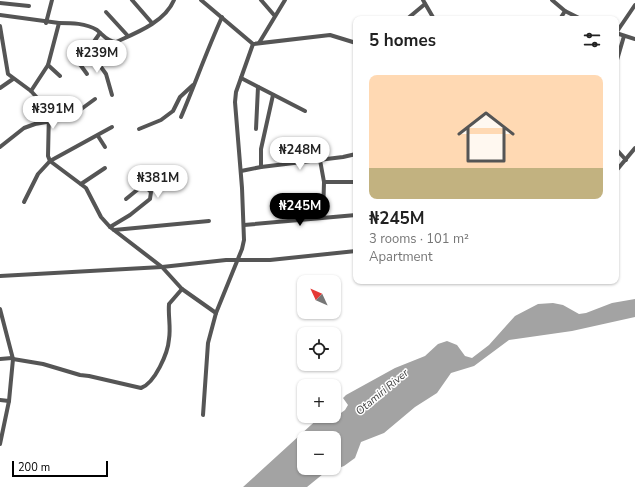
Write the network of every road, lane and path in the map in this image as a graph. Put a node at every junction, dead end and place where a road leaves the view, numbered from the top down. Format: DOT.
graph roads {
  1 [pos="52,0"];
  2 [pos="132,0"];
  3 [pos="174,0"];
  4 [pos="201,0"];
  5 [pos="261,0"];
  6 [pos="285,0"];
  7 [pos="552,0"];
  8 [pos="424,2"];
  9 [pos="0,3"];
  10 [pos="635,4"];
  11 [pos="29,6"];
  12 [pos="565,11"];
  13 [pos="106,12"];
  14 [pos="0,15"];
  15 [pos="274,16"];
  16 [pos="411,16"];
  17 [pos="432,16"];
  18 [pos="562,16"];
  19 [pos="574,16"];
  20 [pos="222,18"];
  21 [pos="46,23"];
  22 [pos="152,23"];
  23 [pos="59,24"];
  24 [pos="0,26"];
  25 [pos="619,28"];
  26 [pos="100,33"];
  27 [pos="619,34"];
  28 [pos="128,36"];
  29 [pos="624,36"];
  30 [pos="635,39"];
  31 [pos="353,42"];
  32 [pos="259,43"];
  33 [pos="253,44"];
  34 [pos="88,49"];
  35 [pos="619,53"];
  36 [pos="48,65"];
  37 [pos="87,74"];
  38 [pos="60,76"];
  39 [pos="241,78"];
  40 [pos="13,79"];
  41 [pos="194,85"];
  42 [pos="258,87"];
  43 [pos="0,88"];
  44 [pos="30,91"];
  45 [pos="112,95"];
  46 [pos="273,95"];
  47 [pos="95,99"];
  48 [pos="305,111"];
  49 [pos="181,117"];
  50 [pos="49,122"];
  51 [pos="112,127"];
  52 [pos="139,129"];
  53 [pos="256,129"];
  54 [pos="98,136"];
  55 [pos="0,147"];
  56 [pos="105,147"];
  57 [pos="635,148"];
  58 [pos="619,152"];
  59 [pos="353,154"];
  60 [pos="320,160"];
  61 [pos="626,160"];
  62 [pos="50,161"];
  63 [pos="261,167"];
  64 [pos="105,168"];
  65 [pos="619,168"];
  66 [pos="241,171"];
  67 [pos="324,182"];
  68 [pos="353,182"];
  69 [pos="81,184"];
  70 [pos="126,199"];
  71 [pos="24,202"];
  72 [pos="353,215"];
  73 [pos="323,217"];
  74 [pos="209,221"];
  75 [pos="244,224"];
  76 [pos="112,229"];
  77 [pos="353,251"];
  78 [pos="238,260"];
  79 [pos="162,267"];
  80 [pos="0,276"];
  81 [pos="182,289"];
  82 [pos="0,309"];
  83 [pos="216,313"];
  84 [pos="0,359"];
  85 [pos="13,359"];
  86 [pos="0,400"];
  87 [pos="9,401"];
  88 [pos="203,415"];
  89 [pos="0,444"];
  1 -- 21 [label="street"];
  2 -- 22 [label="street"];
  3 -- 22 [label="street"];
  4 -- 20 [label="street"];
  5 -- 15 [label="street"];
  6 -- 15 [label="street"];
  7 -- 12 [label="street"];
  8 -- 16 [label="street"];
  8 -- 17 [label="street"];
  9 -- 11 [label="street"];
  10 -- 25 [label="street"];
  12 -- 18 [label="street"];
  12 -- 19 [label="street"];
  13 -- 28 [label="street"];
  14 -- 21 [label="street"];
  15 -- 32 [label="street"];
  20 -- 33 [label="street"];
  20 -- 41 [label="street"];
  21 -- 23 [label="street"];
  22 -- 28 [label="street"];
  23 -- 26 [label="street"];
  23 -- 36 [label="street"];
  24 -- 40 [label="street"];
  26 -- 28 [label="street"];
  26 -- 34 [label="street"];
  27 -- 29 [label="street"];
  29 -- 30 [label="street"];
  29 -- 35 [label="street"];
  31 -- 32 [label="street"];
  32 -- 33 [label="street"];
  33 -- 39 [label="street"];
  34 -- 37 [label="street"];
  34 -- 45 [label="street"];
  36 -- 38 [label="street"];
  36 -- 44 [label="street"];
  39 -- 42 [label="street"];
  39 -- 66 [label="street"];
  40 -- 43 [label="street"];
  40 -- 44 [label="street"];
  41 -- 49 [label="street"];
  41 -- 52 [label="street"];
  42 -- 46 [label="street"];
  42 -- 53 [label="street"];
  44 -- 50 [label="street"];
  46 -- 48 [label="street"];
  46 -- 63 [label="street"];
  47 -- 50 [label="street"];
  50 -- 55 [label="street"];
  50 -- 62 [label="street"];
  51 -- 54 [label="street"];
  54 -- 56 [label="street"];
  54 -- 62 [label="street"];
  57 -- 61 [label="street"];
  58 -- 61 [label="street"];
  59 -- 60 [label="street"];
  60 -- 63 [label="street"];
  60 -- 67 [label="street"];
  61 -- 65 [label="street"];
  62 -- 69 [label="street"];
  62 -- 71 [label="street"];
  63 -- 66 [label="street"];
  64 -- 69 [label="street"];
  66 -- 75 [label="street"];
  67 -- 68 [label="street"];
  67 -- 73 [label="street"];
  69 -- 76 [label="street"];
  70 -- 76 [label="street"];
  72 -- 73 [label="street"];
  73 -- 75 [label="street"];
  74 -- 76 [label="street"];
  75 -- 78 [label="street"];
  76 -- 79 [label="street"];
  77 -- 78 [label="street"];
  78 -- 79 [label="street"];
  78 -- 83 [label="street"];
  79 -- 80 [label="street"];
  79 -- 81 [label="street"];
  81 -- 83 [label="street"];
  81 -- 85 [label="street"];
  82 -- 85 [label="street"];
  83 -- 88 [label="street"];
  84 -- 85 [label="street"];
  85 -- 87 [label="street"];
  86 -- 87 [label="street"];
  87 -- 89 [label="street"];
}
